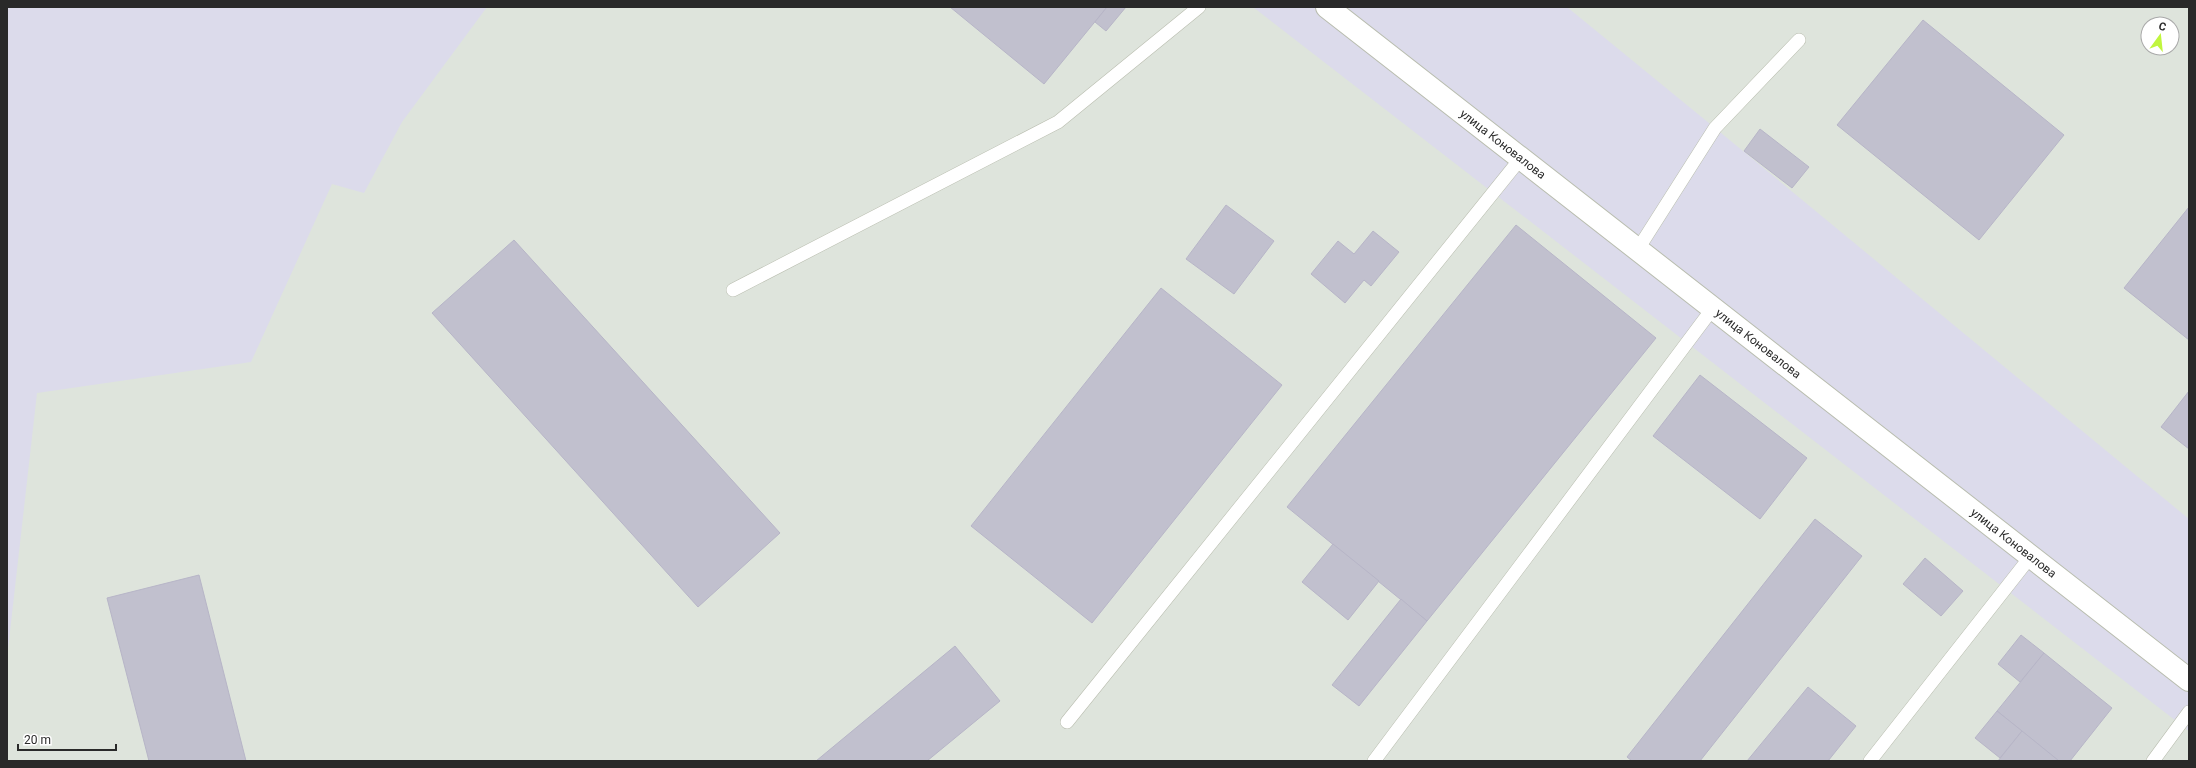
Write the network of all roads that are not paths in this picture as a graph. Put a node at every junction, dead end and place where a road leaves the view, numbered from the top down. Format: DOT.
graph roads {
  1 [pos="1199,7"];
  2 [pos="1327,7"];
  3 [pos="1799,40"];
  4 [pos="1521,158"];
  5 [pos="1638,249"];
  6 [pos="733,290"];
  7 [pos="1713,308"];
  8 [pos="2031,556"];
  9 [pos="2189,680"];
  10 [pos="2189,712"];
  11 [pos="1066,722"];
  12 [pos="1374,761"];
  13 [pos="1870,761"];
  14 [pos="2153,761"];
  1 -- 6 [label="lane"];
  2 -- 4 [label="street, улица Коновалова"];
  3 -- 5 [label="lane"];
  4 -- 5 [label="street, улица Коновалова"];
  4 -- 11 [label="lane"];
  5 -- 7 [label="street, улица Коновалова"];
  7 -- 8 [label="street, улица Коновалова"];
  7 -- 12 [label="lane"];
  8 -- 9 [label="street, улица Коновалова"];
  8 -- 13 [label="lane"];
  10 -- 14 [label="lane"];
}
